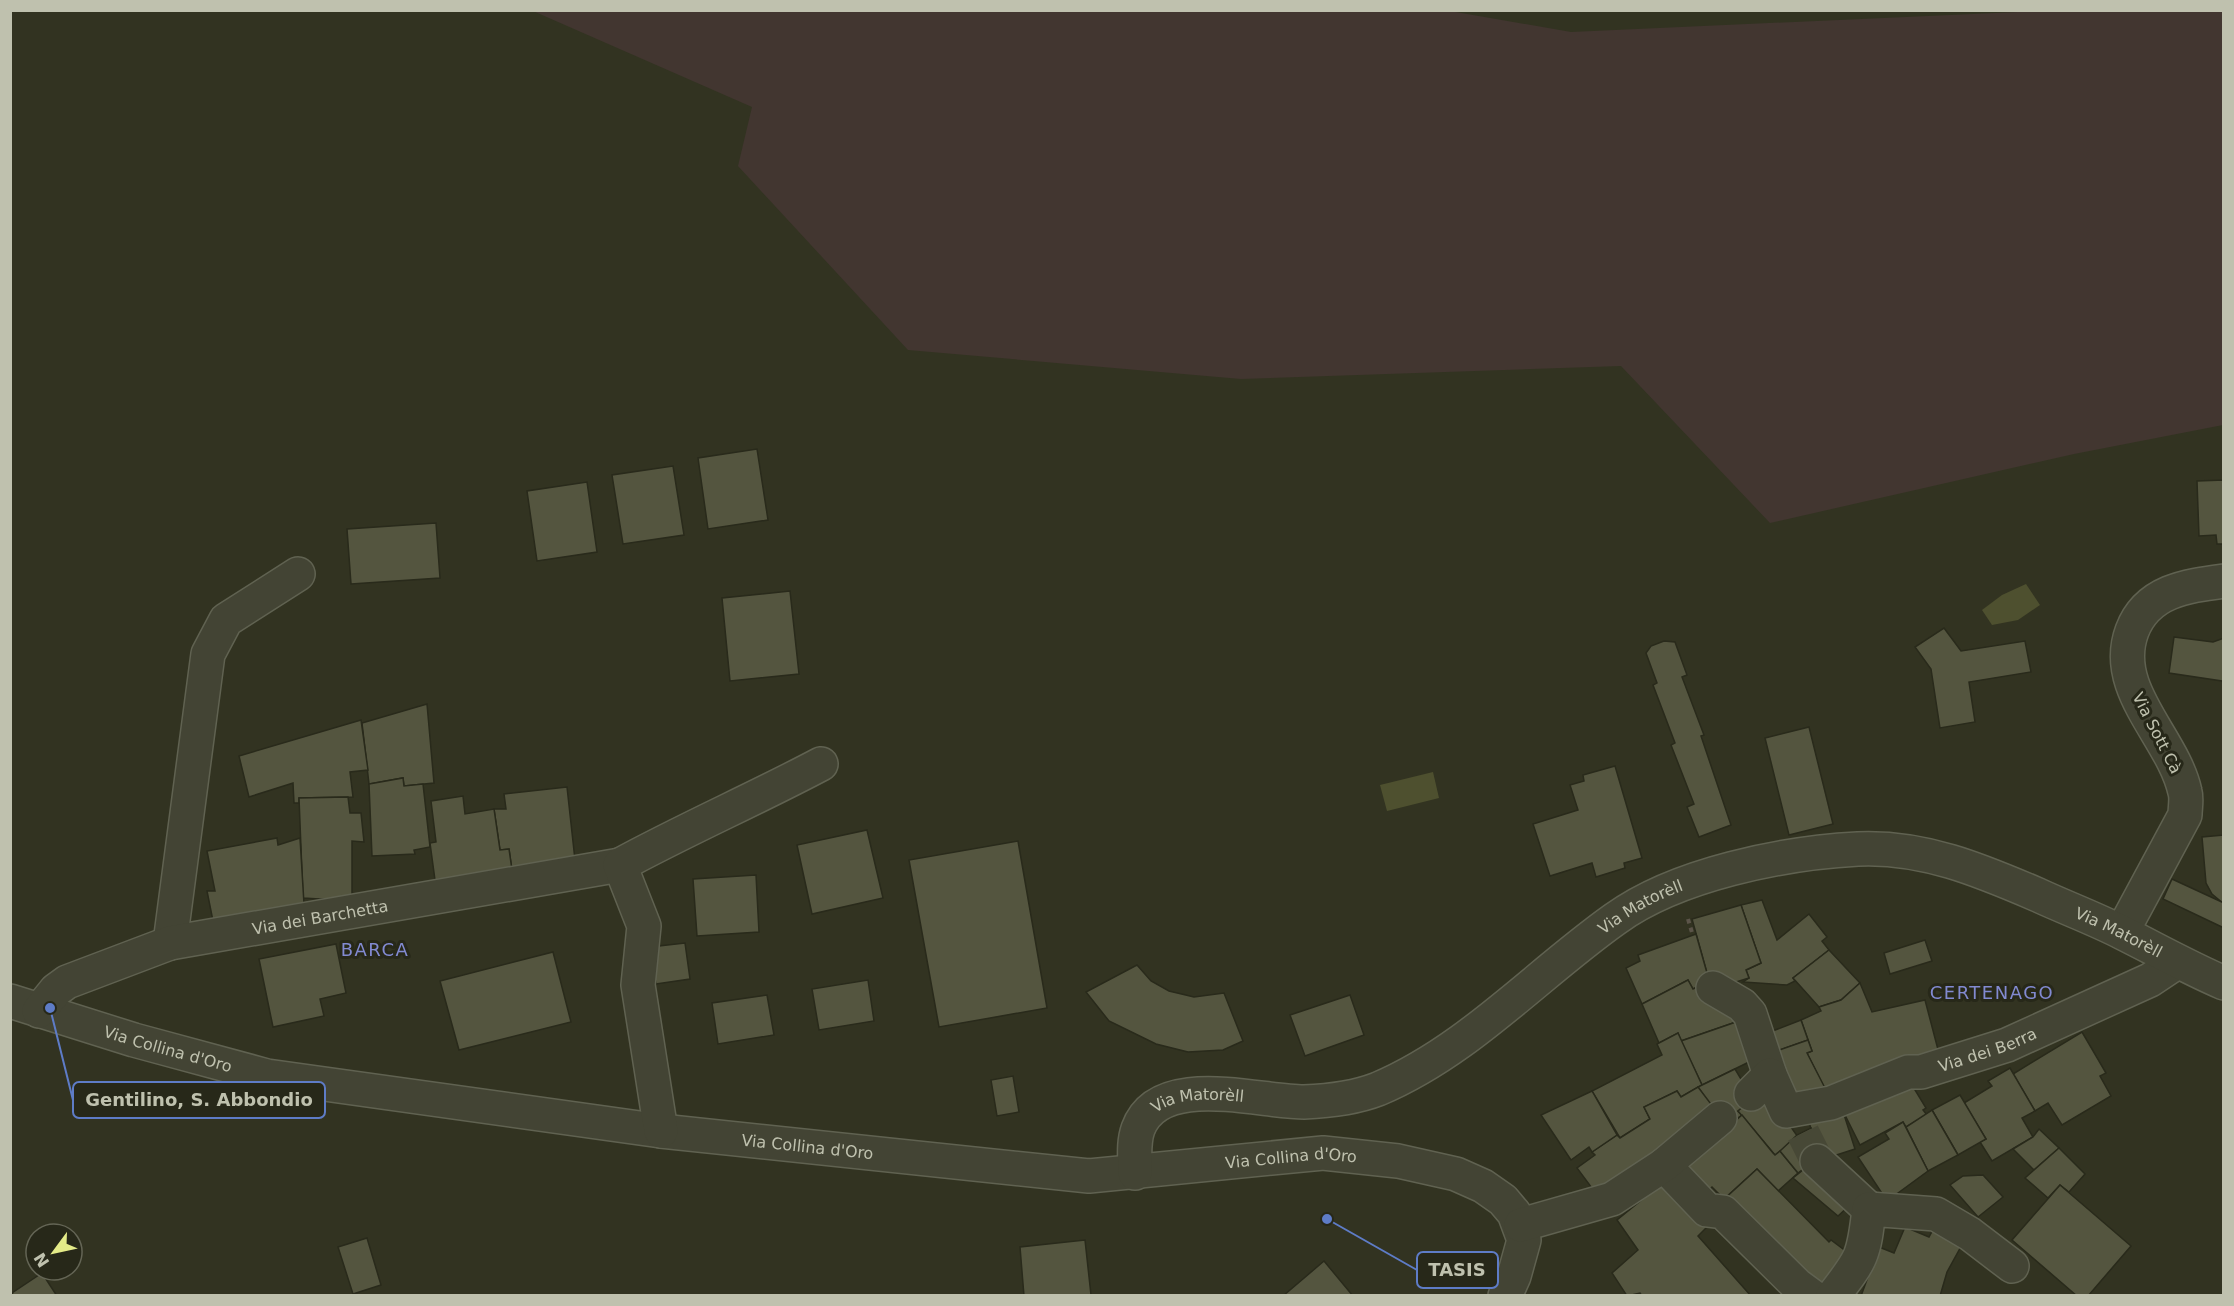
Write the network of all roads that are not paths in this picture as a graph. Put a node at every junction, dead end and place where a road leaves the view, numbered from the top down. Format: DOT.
graph roads {
  1 [pos="298,574"];
  2 [pos="2223,581"];
  3 [pos="821,764"];
  4 [pos="620,865"];
  5 [pos="2122,932"];
  6 [pos="170,943"];
  7 [pos="2177,962"];
  8 [pos="2223,983"];
  9 [pos="1713,988"];
  10 [pos="25,1006"];
  11 [pos="1720,1118"];
  12 [pos="661,1131"];
  13 [pos="1817,1161"];
  14 [pos="1664,1165"];
  15 [pos="1135,1173"];
  16 [pos="1869,1209"];
  17 [pos="1521,1225"];
  18 [pos="2012,1266"];
  19 [pos="1505,1296"];
  20 [pos="1812,1296"];
  21 [pos="1833,1296"];
  1 -- 6 [label="street"];
  2 -- 5 [label="street, Via Sott Cà"];
  3 -- 4 [label="street, Via dei Barchetta"];
  4 -- 6 [label="street, Via dei Barchetta"];
  4 -- 12 [label="street"];
  5 -- 7 [label="street, Via Matorèll"];
  5 -- 15 [label="street, Via Matorèll"];
  6 -- 10 [label="street, Via dei Barchetta"];
  7 -- 8 [label="street, Via Matorèll"];
  7 -- 9 [label="street, Via dei Berra"];
  10 -- 12 [label="street, Via Collina d'Oro"];
  11 -- 14 [label="street"];
  12 -- 15 [label="street, Via Collina d'Oro"];
  13 -- 16 [label="street"];
  14 -- 17 [label="street"];
  14 -- 20 [label="street"];
  15 -- 17 [label="street, Via Collina d'Oro"];
  16 -- 18 [label="street"];
  16 -- 21 [label="street"];
  17 -- 19 [label="street"];
}
